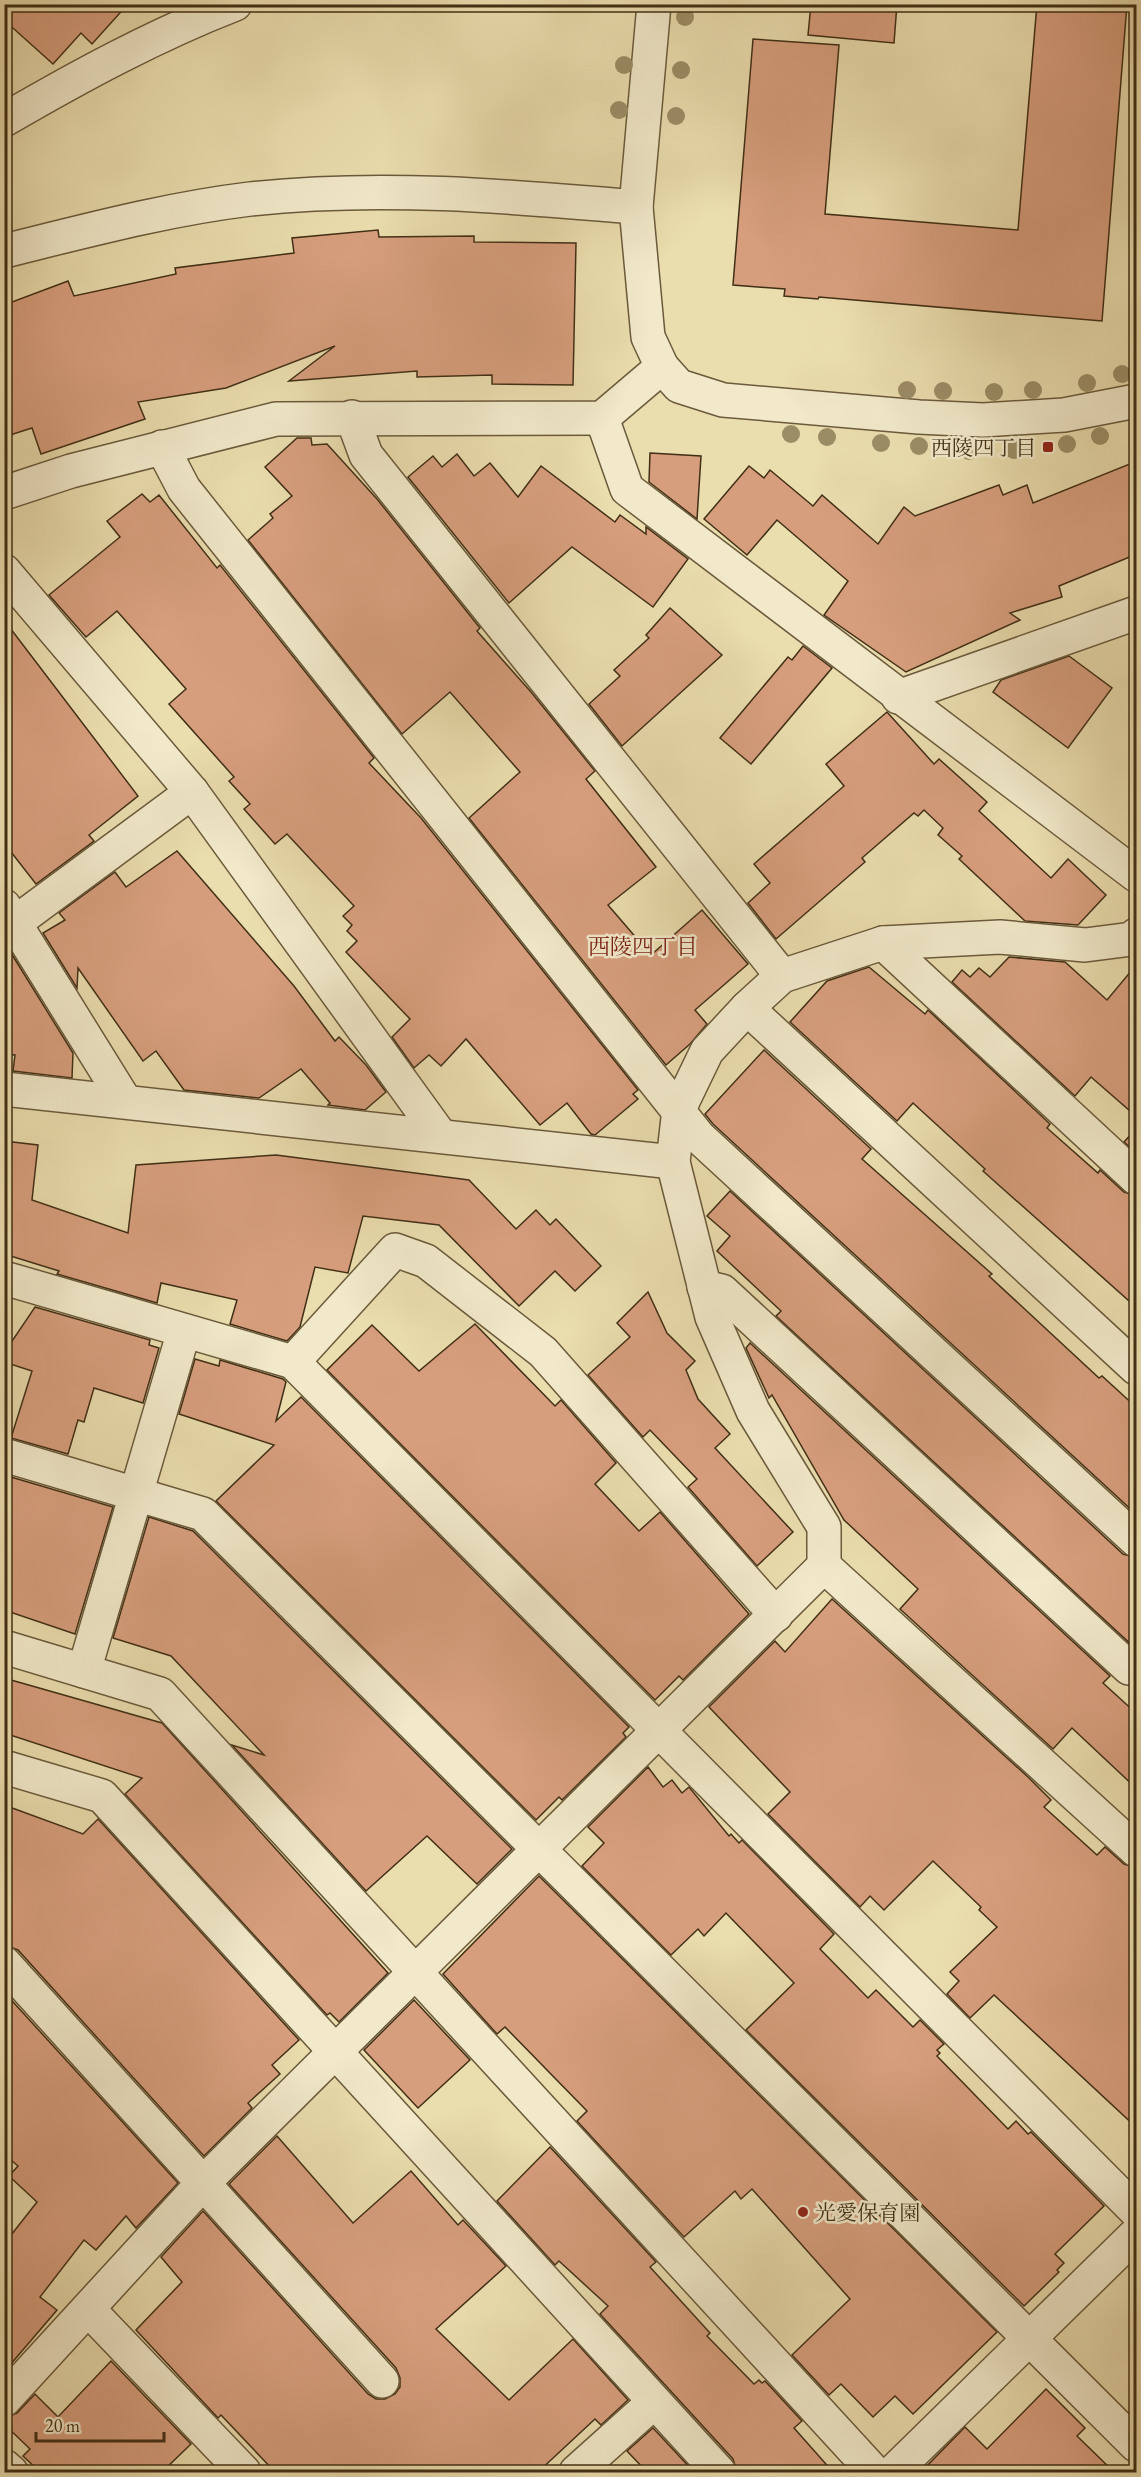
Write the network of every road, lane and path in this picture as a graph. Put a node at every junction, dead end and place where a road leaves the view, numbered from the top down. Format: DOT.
graph roads {
  1 [pos="235,4"];
  2 [pos="654,4"];
  3 [pos="4,120"];
  4 [pos="636,207"];
  5 [pos="4,251"];
  6 [pos="662,367"];
  7 [pos="1137,401"];
  8 [pos="352,417"];
  9 [pos="602,418"];
  10 [pos="162,447"];
  11 [pos="4,493"];
  12 [pos="4,571"];
  13 [pos="1137,613"];
  14 [pos="898,696"];
  15 [pos="192,792"];
  16 [pos="1137,875"];
  17 [pos="10,914"];
  18 [pos="1137,935"];
  19 [pos="883,943"];
  20 [pos="782,976"];
  21 [pos="747,1008"];
  22 [pos="4,1089"];
  23 [pos="125,1101"];
  24 [pos="679,1109"];
  25 [pos="440,1135"];
  26 [pos="673,1162"];
  27 [pos="1137,1178"];
  28 [pos="4,1278"];
  29 [pos="704,1287"];
  30 [pos="184,1331"];
  31 [pos="292,1362"];
  32 [pos="1137,1368"];
  33 [pos="4,1455"];
  34 [pos="136,1494"];
  35 [pos="1137,1540"];
  36 [pos="824,1566"];
  37 [pos="776,1615"];
  38 [pos="4,1647"];
  39 [pos="1129,1668"];
  40 [pos="84,1671"];
  41 [pos="658,1731"];
  42 [pos="4,1767"];
  43 [pos="539,1848"];
  44 [pos="1137,1850"];
  45 [pos="4,1963"];
  46 [pos="415,1972"];
  47 [pos="335,2051"];
  48 [pos="203,2183"];
  49 [pos="1137,2211"];
  50 [pos="1137,2234"];
  51 [pos="88,2308"];
  52 [pos="1030,2338"];
  53 [pos="382,2381"];
  54 [pos="4,2400"];
  55 [pos="654,2402"];
  56 [pos="1137,2445"];
  57 [pos="4,2466"];
  58 [pos="11,2472"];
  59 [pos="244,2472"];
  60 [pos="576,2472"];
  61 [pos="719,2472"];
  62 [pos="874,2472"];
  63 [pos="893,2472"];
  1 -- 3 [label="street"];
  2 -- 4 [label="street"];
  4 -- 5 [label="street"];
  4 -- 6 [label="street"];
  6 -- 7 [label="street"];
  6 -- 9 [label="street"];
  8 -- 9 [label="street"];
  8 -- 10 [label="street"];
  8 -- 20 [label="street"];
  9 -- 14 [label="street"];
  10 -- 11 [label="street"];
  10 -- 24 [label="street"];
  12 -- 15 [label="street"];
  13 -- 14 [label="street"];
  14 -- 16 [label="street"];
  15 -- 17 [label="street"];
  15 -- 25 [label="street"];
  17 -- 23 [label="street"];
  18 -- 19 [label="street"];
  19 -- 20 [label="street"];
  19 -- 27 [label="street"];
  20 -- 21 [label="street"];
  21 -- 24 [label="street"];
  21 -- 32 [label="street"];
  22 -- 23 [label="street"];
  23 -- 25 [label="street"];
  24 -- 26 [label="street"];
  24 -- 35 [label="street"];
  25 -- 26 [label="street"];
  26 -- 29 [label="street"];
  28 -- 30 [label="street"];
  29 -- 36 [label="street"];
  29 -- 39 [label="street"];
  30 -- 31 [label="street"];
  30 -- 34 [label="street"];
  31 -- 37 [label="street"];
  31 -- 41 [label="street"];
  33 -- 34 [label="street"];
  34 -- 40 [label="street"];
  34 -- 43 [label="street"];
  36 -- 37 [label="street"];
  36 -- 44 [label="street"];
  37 -- 41 [label="street"];
  38 -- 40 [label="street"];
  40 -- 46 [label="street"];
  41 -- 43 [label="street"];
  41 -- 49 [label="street"];
  42 -- 47 [label="street"];
  43 -- 46 [label="street"];
  43 -- 52 [label="street"];
  45 -- 48 [label="street"];
  46 -- 47 [label="street"];
  46 -- 62 [label="street"];
  47 -- 48 [label="street"];
  47 -- 55 [label="street"];
  48 -- 51 [label="street"];
  48 -- 53 [label="street"];
  50 -- 52 [label="street"];
  51 -- 54 [label="street"];
  51 -- 59 [label="street"];
  52 -- 56 [label="street"];
  52 -- 63 [label="street"];
  55 -- 60 [label="street"];
  55 -- 61 [label="street"];
  57 -- 58 [label="street"];
}
